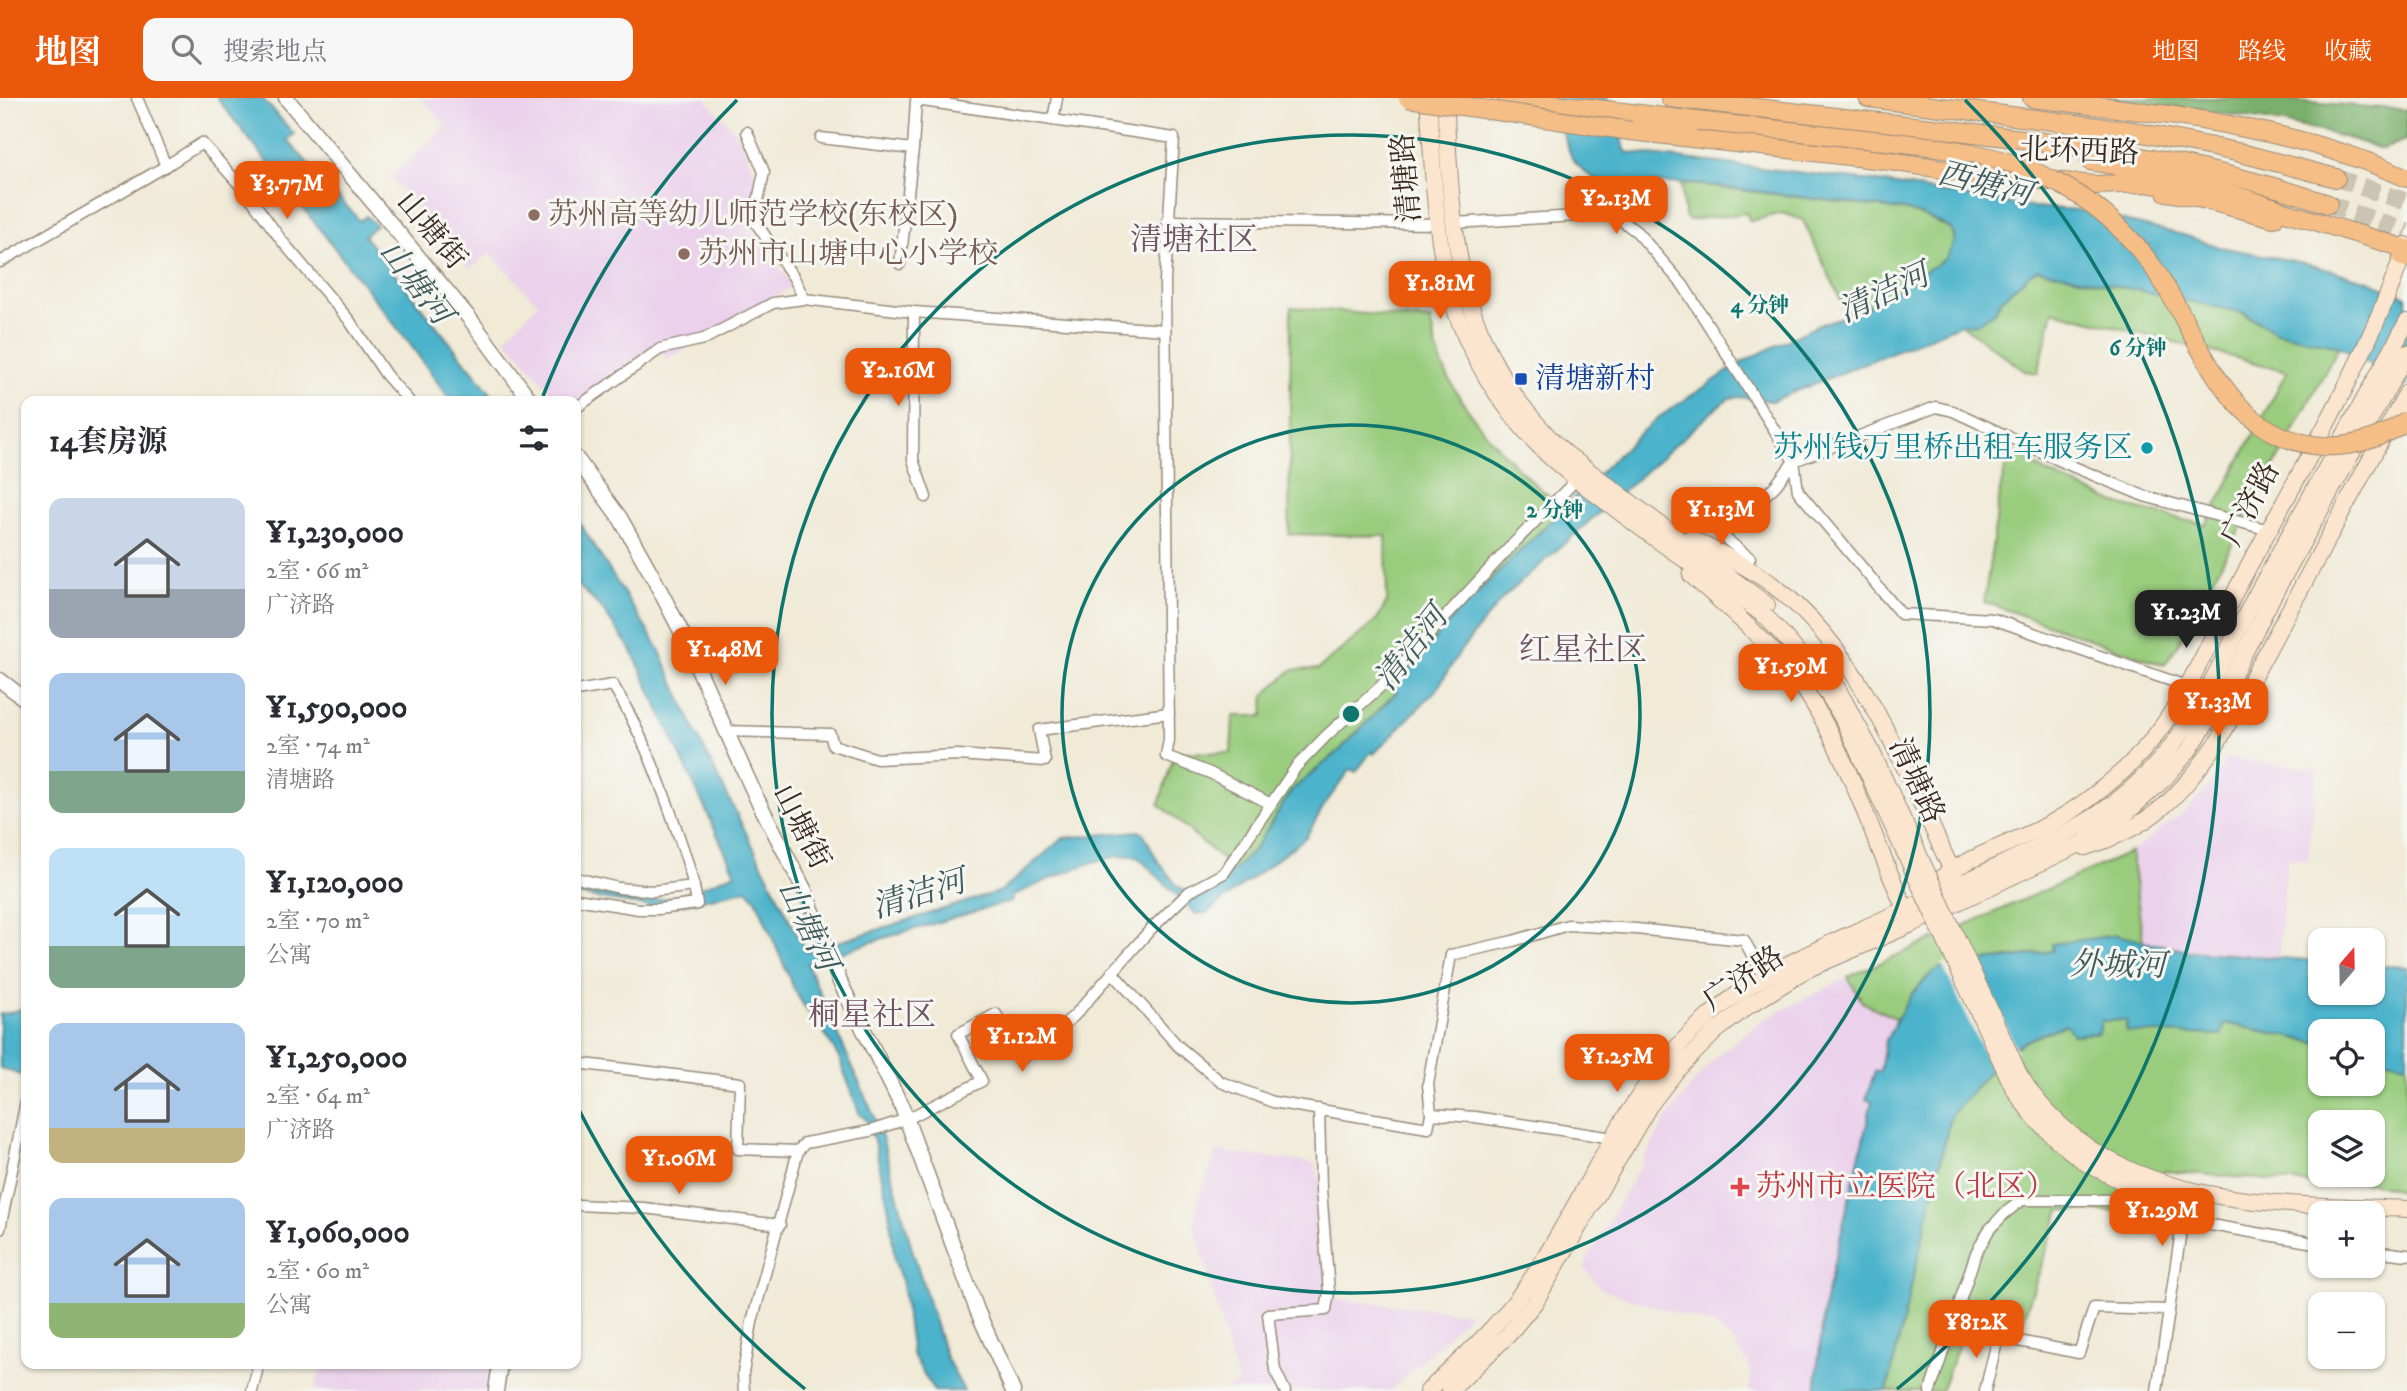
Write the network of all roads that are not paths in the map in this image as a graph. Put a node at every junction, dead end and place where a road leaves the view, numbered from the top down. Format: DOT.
graph roads {
  1 [pos="137,98"];
  2 [pos="286,98"];
  3 [pos="1057,98"];
  4 [pos="1408,98"];
  5 [pos="1428,98"];
  6 [pos="1445,98"];
  7 [pos="1507,98"];
  8 [pos="1670,98"];
  9 [pos="1868,98"];
  10 [pos="2032,98"];
  11 [pos="1053,120"];
  12 [pos="1632,122"];
  13 [pos="1919,127"];
  14 [pos="747,132"];
  15 [pos="821,138"];
  16 [pos="913,149"];
  17 [pos="166,166"];
  18 [pos="2336,178"];
  19 [pos="2407,178"];
  20 [pos="2096,185"];
  21 [pos="2328,204"];
  22 [pos="2276,208"];
  23 [pos="1167,220"];
  24 [pos="1446,223"];
  25 [pos="2406,251"];
  26 [pos="0,262"];
  27 [pos="900,264"];
  28 [pos="804,299"];
  29 [pos="914,312"];
  30 [pos="2407,323"];
  31 [pos="1165,330"];
  32 [pos="2407,353"];
  33 [pos="2407,392"];
  34 [pos="405,396"];
  35 [pos="527,396"];
  36 [pos="581,404"];
  37 [pos="2407,420"];
  38 [pos="1794,461"];
  39 [pos="581,464"];
  40 [pos="1584,479"];
  41 [pos="926,497"];
  42 [pos="1643,521"];
  43 [pos="2269,530"];
  44 [pos="2291,548"];
  45 [pos="1744,566"];
  46 [pos="0,680"];
  47 [pos="2189,687"];
  48 [pos="581,690"];
  49 [pos="21,696"];
  50 [pos="1168,713"];
  51 [pos="726,732"];
  52 [pos="1271,804"];
  53 [pos="2059,855"];
  54 [pos="581,879"];
  55 [pos="1958,885"];
  56 [pos="695,887"];
  57 [pos="581,900"];
  58 [pos="1909,917"];
  59 [pos="1112,972"];
  60 [pos="1764,977"];
  61 [pos="581,1064"];
  62 [pos="1318,1109"];
  63 [pos="1431,1114"];
  64 [pos="907,1119"];
  65 [pos="21,1126"];
  66 [pos="1613,1138"];
  67 [pos="798,1151"];
  68 [pos="2089,1156"];
  69 [pos="2160,1194"];
  70 [pos="2186,1196"];
  71 [pos="581,1205"];
  72 [pos="2407,1209"];
  73 [pos="2308,1213"];
  74 [pos="2385,1218"];
  75 [pos="2407,1219"];
  76 [pos="2182,1220"];
  77 [pos="780,1225"];
  78 [pos="0,1229"];
  79 [pos="2308,1242"];
  80 [pos="2385,1252"];
  81 [pos="2407,1255"];
  82 [pos="2169,1310"];
  83 [pos="258,1369"];
  84 [pos="499,1369"];
  85 [pos="252,1391"];
  86 [pos="496,1391"];
  87 [pos="744,1391"];
  88 [pos="1013,1391"];
  89 [pos="1285,1391"];
  90 [pos="1428,1391"];
  91 [pos="1450,1391"];
  92 [pos="1930,1391"];
  93 [pos="1985,1391"];
  94 [pos="2157,1391"];
  1 -- 17 [label="street"];
  2 -- 35 [label="street, 山塘街"];
  3 -- 11 [label="street"];
  4 -- 12 [label="main road, 北环西路, bridge"];
  5 -- 24 [label="main road, 清塘路"];
  6 -- 24 [label="main road, 清塘路"];
  7 -- 12 [label="main road"];
  8 -- 13 [label="main road"];
  9 -- 18 [label="main road"];
  10 -- 19 [label="main road, 北环西路"];
  11 -- 16 [label="street"];
  11 -- 23 [label="street"];
  12 -- 20 [label="main road, 北环西路"];
  12 -- 37 [label="main road, bridge"];
  13 -- 21 [label="main road"];
  13 -- 22 [label="main road"];
  14 -- 28 [label="street"];
  15 -- 16 [label="street"];
  16 -- 27 [label="street"];
  17 -- 26 [label="street"];
  17 -- 34 [label="street"];
  20 -- 22 [label="main road, 北环西路"];
  20 -- 25 [label="main road"];
  22 -- 25 [label="main road, 北环西路"];
  23 -- 24 [label="street"];
  23 -- 31 [label="street"];
  24 -- 38 [label="street"];
  24 -- 40 [label="main road, 清塘路"];
  25 -- 43 [label="main road, 广济路"];
  28 -- 29 [label="street"];
  28 -- 36 [label="street"];
  29 -- 31 [label="street"];
  29 -- 41 [label="street"];
  30 -- 44 [label="main road"];
  31 -- 50 [label="street"];
  32 -- 44 [label="main road"];
  33 -- 53 [label="main road, 广济路"];
  38 -- 43 [label="street"];
  38 -- 45 [label="street"];
  38 -- 47 [label="street"];
  39 -- 51 [label="street, 山塘街"];
  40 -- 42 [label="main road, 清塘路"];
  40 -- 52 [label="street"];
  42 -- 45 [label="main road"];
  42 -- 58 [label="main road"];
  42 -- 68 [label="main road, 清塘路, bridge"];
  43 -- 47 [label="main road, 广济路"];
  44 -- 53 [label="main road, 广济路"];
  44 -- 55 [label="main road, 广济路"];
  45 -- 55 [label="main road"];
  46 -- 49 [label="street"];
  47 -- 55 [label="main road, 广济路"];
  48 -- 56 [label="street"];
  50 -- 51 [label="street"];
  50 -- 52 [label="street"];
  51 -- 64 [label="street, 山塘街"];
  52 -- 59 [label="street"];
  53 -- 55 [label="main road, 广济路"];
  54 -- 56 [label="street"];
  55 -- 58 [label="main road, 广济路"];
  56 -- 57 [label="street"];
  58 -- 60 [label="main road, 广济路"];
  58 -- 91 [label="main road, 广济路"];
  59 -- 62 [label="street"];
  59 -- 64 [label="street"];
  60 -- 63 [label="street"];
  60 -- 66 [label="main road, 广济路"];
  61 -- 67 [label="street"];
  62 -- 63 [label="street"];
  62 -- 89 [label="street"];
  63 -- 66 [label="street"];
  64 -- 67 [label="street"];
  64 -- 88 [label="street, 山塘街"];
  65 -- 78 [label="street"];
  66 -- 90 [label="main road, 广济路"];
  67 -- 77 [label="street"];
  68 -- 69 [label="main road, 清塘路"];
  68 -- 70 [label="main road, 清塘路"];
  69 -- 70 [label="main road, 清塘路"];
  69 -- 92 [label="street"];
  70 -- 72 [label="main road, 清塘路"];
  70 -- 73 [label="main road, 清塘路"];
  70 -- 76 [label="street"];
  71 -- 77 [label="street"];
  74 -- 75 [label="main road"];
  76 -- 79 [label="street"];
  76 -- 82 [label="street"];
  77 -- 87 [label="street"];
  80 -- 81 [label="street"];
  82 -- 93 [label="street"];
  82 -- 94 [label="street"];
  83 -- 85 [label="street"];
  84 -- 86 [label="street"];
}
